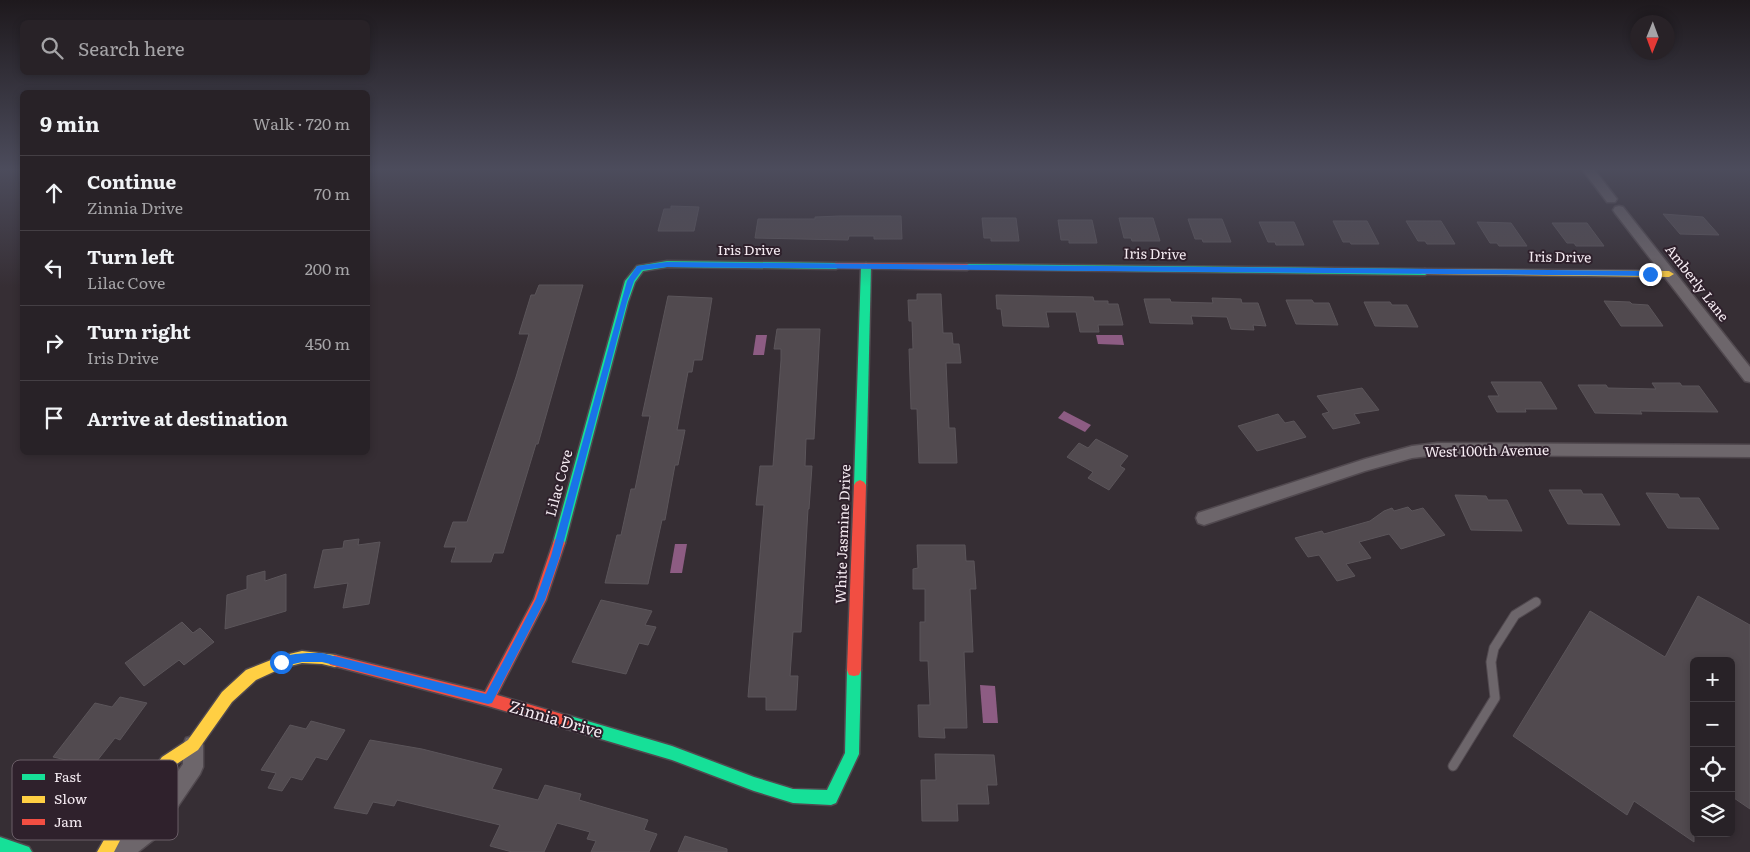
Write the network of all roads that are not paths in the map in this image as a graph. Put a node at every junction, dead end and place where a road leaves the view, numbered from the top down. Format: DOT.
graph roads {
  1 [pos="1618,208"];
  2 [pos="866,266"];
  3 [pos="640,268"];
  4 [pos="1669,274"];
  5 [pos="1750,377"];
  6 [pos="1750,451"];
  7 [pos="1204,518"];
  8 [pos="1536,602"];
  9 [pos="488,699"];
  10 [pos="193,745"];
  11 [pos="170,760"];
  12 [pos="1452,766"];
  13 [pos="178,789"];
  14 [pos="831,798"];
  15 [pos="112,840"];
  16 [pos="137,840"];
  17 [pos="0,844"];
  18 [pos="24,852"];
  19 [pos="105,852"];
  20 [pos="121,852"];
  1 -- 4 [label="street, Amberly Lane"];
  2 -- 3 [label="street, Iris Drive"];
  2 -- 4 [label="street, Iris Drive"];
  2 -- 14 [label="street, White Jasmine Drive"];
  3 -- 9 [label="street, Lilac Cove"];
  4 -- 5 [label="street, Amberly Lane"];
  6 -- 7 [label="street, West 100th Avenue"];
  8 -- 12 [label="lane"];
  9 -- 10 [label="street, Zinnia Drive"];
  9 -- 14 [label="street, Zinnia Drive"];
  10 -- 11 [label="street, Zinnia Drive"];
  10 -- 13 [label="street"];
  15 -- 19 [label="street, Zinnia Drive"];
  16 -- 20 [label="street"];
  17 -- 18 [label="street"];
}
